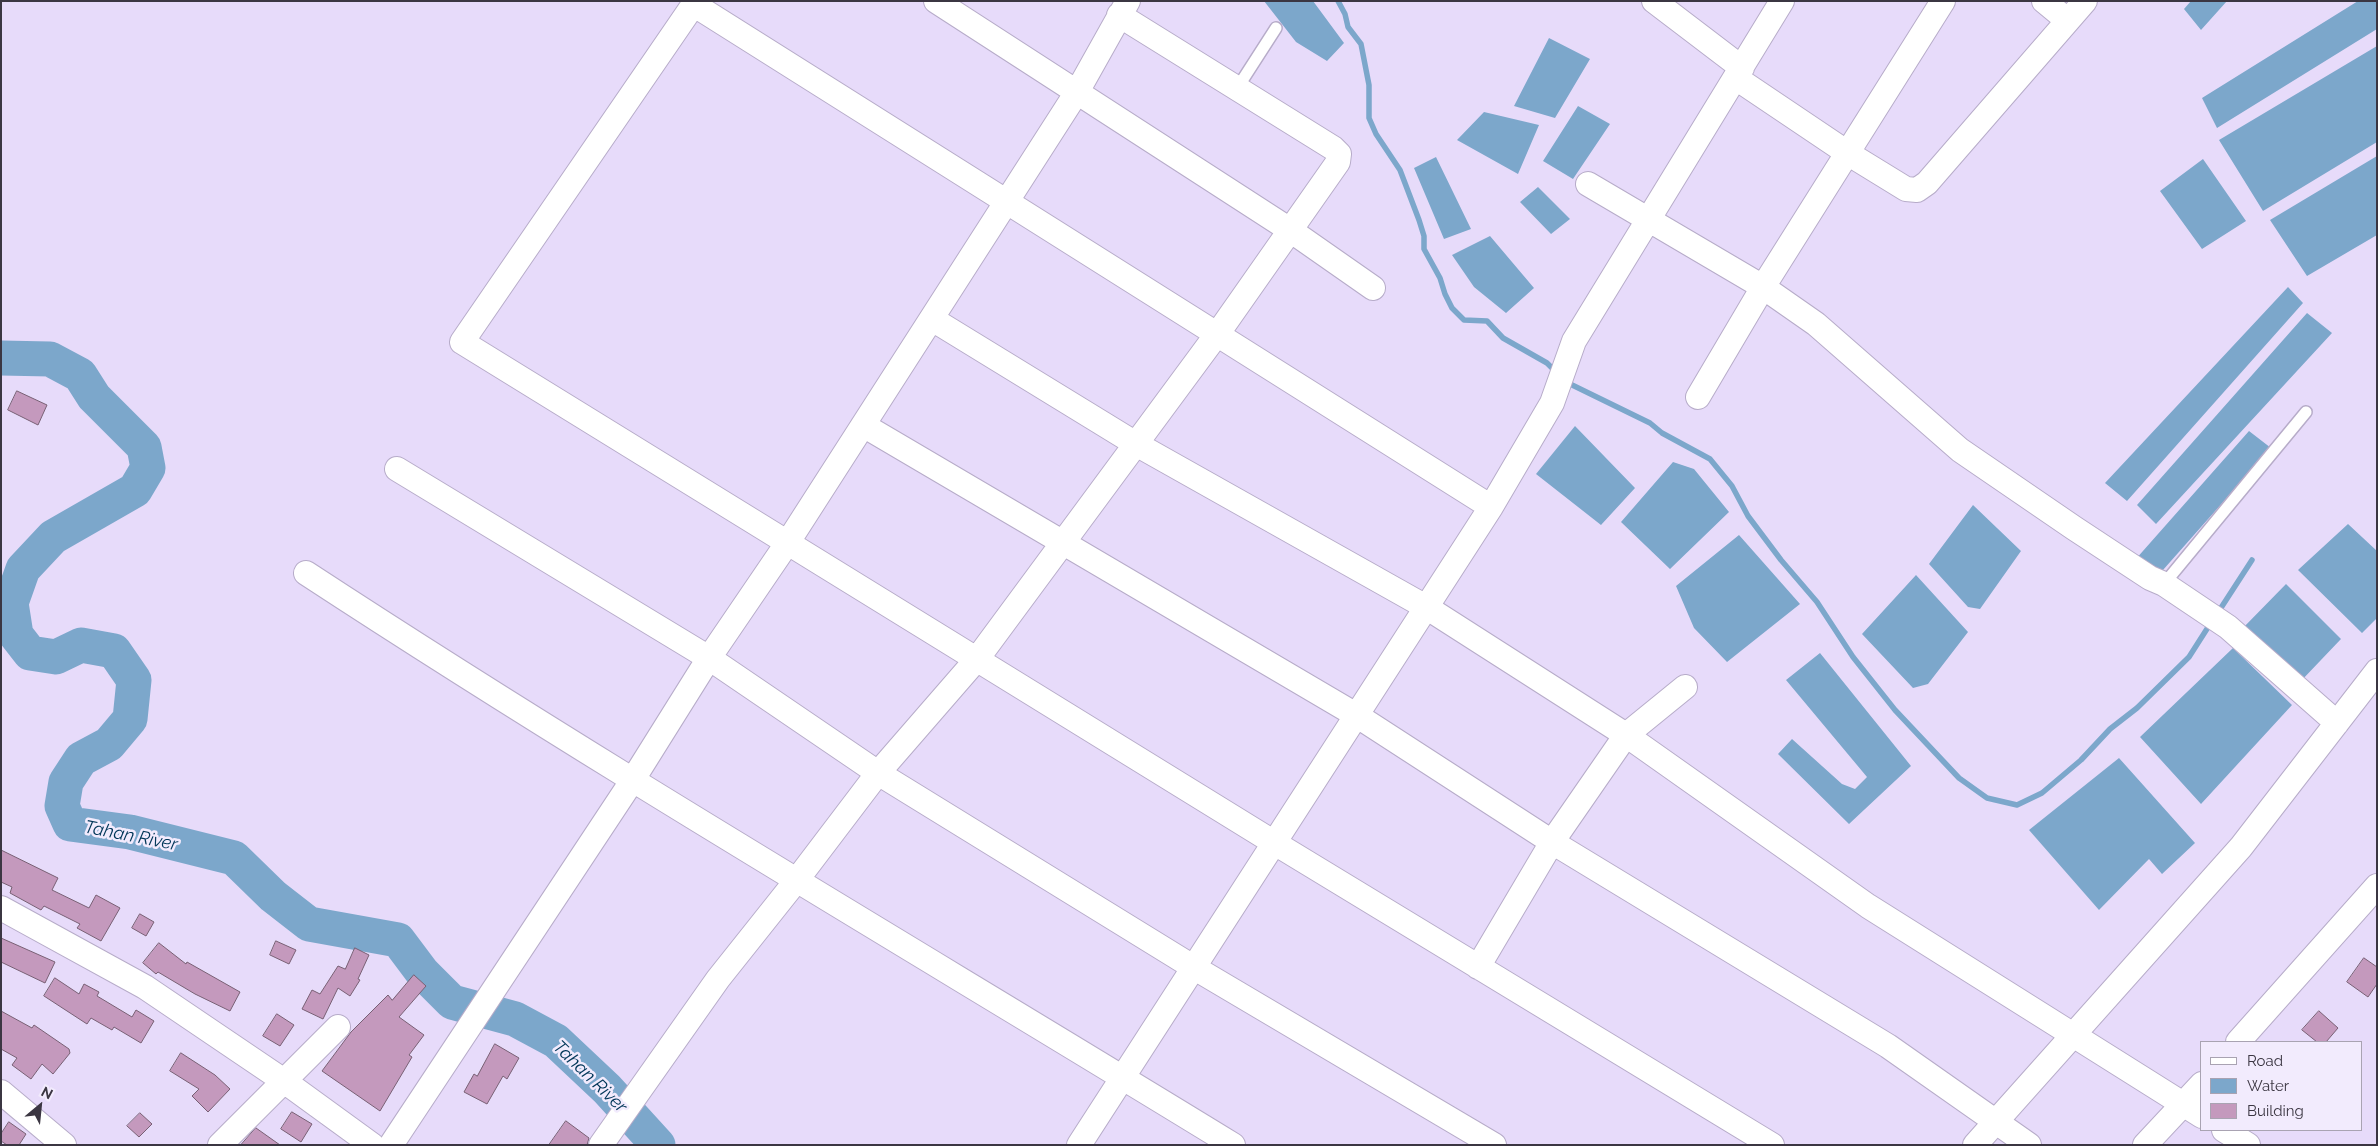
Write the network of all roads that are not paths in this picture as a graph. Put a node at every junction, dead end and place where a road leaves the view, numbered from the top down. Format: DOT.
graph roads {
  1 [pos="936,1"];
  2 [pos="1654,1"];
  3 [pos="1782,1"];
  4 [pos="1943,1"];
  5 [pos="2044,1"];
  6 [pos="2085,1"];
  7 [pos="694,3"];
  8 [pos="1123,8"];
  9 [pos="2067,20"];
  10 [pos="1276,28"];
  11 [pos="1739,73"];
  12 [pos="1238,87"];
  13 [pos="1077,92"];
  14 [pos="1849,154"];
  15 [pos="1588,184"];
  16 [pos="1007,201"];
  17 [pos="1648,219"];
  18 [pos="1290,230"];
  19 [pos="1763,287"];
  20 [pos="1373,288"];
  21 [pos="932,319"];
  22 [pos="1216,335"];
  23 [pos="1698,397"];
  24 [pos="2306,412"];
  25 [pos="863,426"];
  26 [pos="1136,444"];
  27 [pos="397,469"];
  28 [pos="1491,507"];
  29 [pos="788,542"];
  30 [pos="1063,543"];
  31 [pos="306,572"];
  32 [pos="2164,584"];
  33 [pos="1426,607"];
  34 [pos="709,658"];
  35 [pos="977,659"];
  36 [pos="2377,670"];
  37 [pos="1685,687"];
  38 [pos="1356,714"];
  39 [pos="2337,723"];
  40 [pos="1626,735"];
  41 [pos="878,773"];
  42 [pos="632,781"];
  43 [pos="1273,842"];
  44 [pos="1552,842"];
  45 [pos="796,881"];
  46 [pos="2377,886"];
  47 [pos="1,908"];
  48 [pos="1193,967"];
  49 [pos="1478,967"];
  50 [pos="338,1027"];
  51 [pos="2074,1034"];
  52 [pos="2239,1041"];
  53 [pos="1122,1077"];
  54 [pos="284,1081"];
  55 [pos="2200,1090"];
  56 [pos="1,1092"];
  57 [pos="2193,1110"];
  58 [pos="1996,1121"];
  59 [pos="2226,1131"];
  60 [pos="607,1136"];
  61 [pos="64,1145"];
  62 [pos="220,1145"];
  63 [pos="372,1145"];
  64 [pos="391,1145"];
  65 [pos="1079,1145"];
  66 [pos="1233,1145"];
  67 [pos="1494,1145"];
  68 [pos="1772,1145"];
  69 [pos="1975,1145"];
  70 [pos="2029,1145"];
  71 [pos="2144,1145"];
  72 [pos="2248,1145"];
  1 -- 13 [label="street"];
  2 -- 11 [label="street"];
  3 -- 11 [label="street"];
  4 -- 14 [label="street"];
  5 -- 9 [label="street"];
  6 -- 9 [label="street"];
  7 -- 16 [label="street"];
  7 -- 29 [label="street"];
  8 -- 12 [label="street"];
  8 -- 13 [label="street"];
  9 -- 14 [label="street"];
  10 -- 12 [label="lane"];
  11 -- 14 [label="street"];
  11 -- 17 [label="street"];
  12 -- 18 [label="street"];
  13 -- 16 [label="street"];
  13 -- 18 [label="street"];
  14 -- 19 [label="street"];
  15 -- 17 [label="street"];
  16 -- 21 [label="street"];
  16 -- 22 [label="street"];
  17 -- 19 [label="street"];
  17 -- 28 [label="street"];
  18 -- 20 [label="street"];
  18 -- 22 [label="street"];
  19 -- 23 [label="street"];
  19 -- 32 [label="street"];
  21 -- 25 [label="street"];
  21 -- 26 [label="street"];
  22 -- 26 [label="street"];
  22 -- 28 [label="street"];
  24 -- 32 [label="lane"];
  25 -- 29 [label="street"];
  25 -- 30 [label="street"];
  26 -- 30 [label="street"];
  26 -- 33 [label="street"];
  27 -- 34 [label="street"];
  28 -- 33 [label="street"];
  29 -- 34 [label="street"];
  29 -- 35 [label="street"];
  30 -- 35 [label="street"];
  30 -- 38 [label="street"];
  31 -- 42 [label="street"];
  32 -- 39 [label="street"];
  33 -- 38 [label="street"];
  33 -- 40 [label="street"];
  34 -- 41 [label="street"];
  34 -- 42 [label="street"];
  35 -- 41 [label="street"];
  35 -- 43 [label="street"];
  36 -- 39 [label="street"];
  37 -- 40 [label="street"];
  38 -- 43 [label="street"];
  38 -- 44 [label="street"];
  39 -- 51 [label="street"];
  40 -- 44 [label="street"];
  40 -- 51 [label="street"];
  41 -- 45 [label="street"];
  41 -- 48 [label="street"];
  42 -- 45 [label="street"];
  42 -- 64 [label="street"];
  43 -- 48 [label="street"];
  43 -- 49 [label="street"];
  44 -- 49 [label="street"];
  44 -- 58 [label="street"];
  45 -- 53 [label="street"];
  45 -- 60 [label="street"];
  46 -- 52 [label="street"];
  47 -- 54 [label="street"];
  48 -- 53 [label="street"];
  48 -- 67 [label="street"];
  49 -- 68 [label="street"];
  50 -- 54 [label="street"];
  51 -- 57 [label="street"];
  51 -- 58 [label="street"];
  53 -- 65 [label="street"];
  53 -- 66 [label="street"];
  54 -- 62 [label="street"];
  54 -- 63 [label="street"];
  55 -- 57 [label="street"];
  56 -- 61 [label="street"];
  57 -- 71 [label="street"];
  58 -- 69 [label="street"];
  58 -- 70 [label="street"];
  59 -- 72 [label="street"];
}
